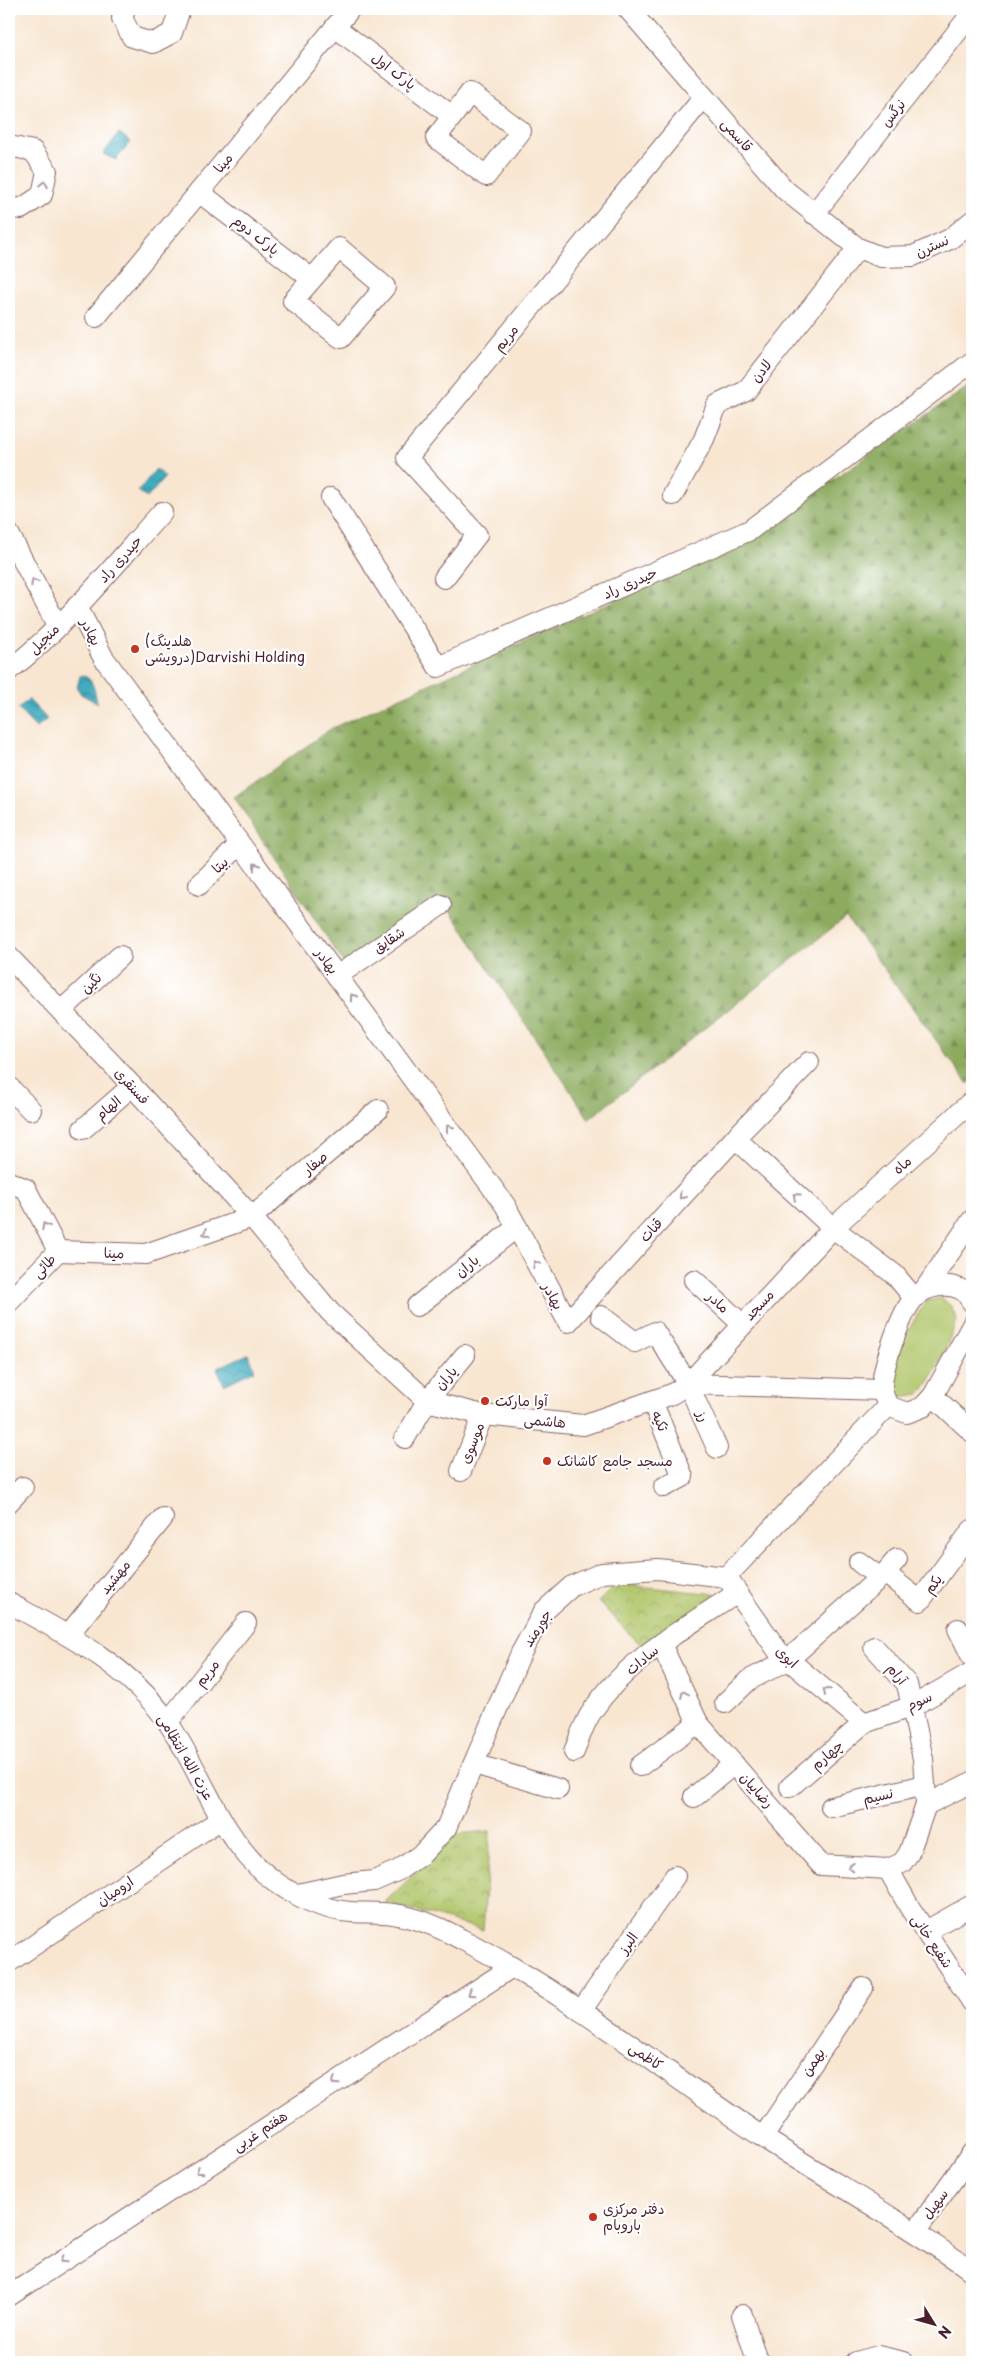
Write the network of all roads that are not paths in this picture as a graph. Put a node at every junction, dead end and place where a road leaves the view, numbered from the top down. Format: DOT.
graph roads {
  1 [pos="125,9"];
  2 [pos="177,9"];
  3 [pos="350,9"];
  4 [pos="628,9"];
  5 [pos="972,13"];
  6 [pos="336,27"];
  7 [pos="704,97"];
  8 [pos="452,116"];
  9 [pos="9,146"];
  10 [pos="200,192"];
  11 [pos="9,207"];
  12 [pos="814,214"];
  13 [pos="972,221"];
  14 [pos="858,248"];
  15 [pos="312,279"];
  16 [pos="96,318"];
  17 [pos="972,362"];
  18 [pos="673,494"];
  19 [pos="331,498"];
  20 [pos="162,512"];
  21 [pos="9,534"];
  22 [pos="444,578"];
  23 [pos="77,606"];
  24 [pos="57,625"];
  25 [pos="9,670"];
  26 [pos="240,844"];
  27 [pos="199,885"];
  28 [pos="441,905"];
  29 [pos="120,956"];
  30 [pos="11,965"];
  31 [pos="337,976"];
  32 [pos="61,1011"];
  33 [pos="809,1062"];
  34 [pos="132,1086"];
  35 [pos="9,1087"];
  36 [pos="972,1101"];
  37 [pos="31,1110"];
  38 [pos="378,1110"];
  39 [pos="83,1129"];
  40 [pos="735,1138"];
  41 [pos="9,1182"];
  42 [pos="252,1217"];
  43 [pos="972,1220"];
  44 [pos="517,1227"];
  45 [pos="833,1228"];
  46 [pos="58,1251"];
  47 [pos="694,1280"];
  48 [pos="920,1294"];
  49 [pos="9,1302"];
  50 [pos="972,1302"];
  51 [pos="417,1306"];
  52 [pos="601,1316"];
  53 [pos="568,1322"];
  54 [pos="742,1324"];
  55 [pos="971,1333"];
  56 [pos="465,1355"];
  57 [pos="688,1384"];
  58 [pos="933,1396"];
  59 [pos="885,1398"];
  60 [pos="427,1401"];
  61 [pos="652,1401"];
  62 [pos="483,1416"];
  63 [pos="972,1432"];
  64 [pos="405,1438"];
  65 [pos="717,1448"];
  66 [pos="461,1471"];
  67 [pos="23,1486"];
  68 [pos="664,1487"];
  69 [pos="9,1502"];
  70 [pos="163,1518"];
  71 [pos="972,1530"];
  72 [pos="859,1562"];
  73 [pos="887,1570"];
  74 [pos="726,1576"];
  75 [pos="737,1593"];
  76 [pos="9,1604"];
  77 [pos="246,1624"];
  78 [pos="958,1629"];
  79 [pos="68,1635"];
  80 [pos="661,1644"];
  81 [pos="874,1647"];
  82 [pos="972,1657"];
  83 [pos="788,1660"];
  84 [pos="972,1672"];
  85 [pos="725,1703"];
  86 [pos="913,1706"];
  87 [pos="168,1722"];
  88 [pos="698,1723"];
  89 [pos="864,1723"];
  90 [pos="574,1752"];
  91 [pos="474,1764"];
  92 [pos="734,1764"];
  93 [pos="640,1766"];
  94 [pos="972,1782"];
  95 [pos="926,1786"];
  96 [pos="790,1787"];
  97 [pos="558,1789"];
  98 [pos="694,1797"];
  99 [pos="926,1806"];
  100 [pos="831,1807"];
  101 [pos="221,1819"];
  102 [pos="891,1874"];
  103 [pos="675,1876"];
  104 [pos="298,1894"];
  105 [pos="972,1905"];
  106 [pos="926,1931"];
  107 [pos="9,1962"];
  108 [pos="512,1967"];
  109 [pos="863,1988"];
  110 [pos="972,2002"];
  111 [pos="582,2011"];
  112 [pos="763,2137"];
  113 [pos="972,2153"];
  114 [pos="916,2231"];
  115 [pos="972,2271"];
  116 [pos="9,2296"];
  117 [pos="742,2315"];
  118 [pos="760,2362"];
  119 [pos="856,2362"];
  120 [pos="904,2362"];
  1 -- 2 [label="street"];
  3 -- 6 [label="street, مینا"];
  4 -- 7 [label="street, قاسمی"];
  5 -- 12 [label="street, نرگس"];
  6 -- 8 [label="street, پارک اول"];
  6 -- 10 [label="street, مینا"];
  7 -- 12 [label="street, قاسمی"];
  7 -- 22 [label="street, مریم"];
  11 -- 9 [label="street, one-way"];
  10 -- 15 [label="street, پارک دوم"];
  10 -- 16 [label="street, مینا"];
  12 -- 14 [label="street, قاسمی"];
  13 -- 14 [label="street, نسترن"];
  14 -- 18 [label="street, لادن"];
  15 -- 15 [label="street"];
  17 -- 19 [label="street, حیدری راد"];
  20 -- 23 [label="street, حیدری راد"];
  24 -- 21 [label="street, one-way"];
  23 -- 24 [label="street, منجیل"];
  23 -- 26 [label="street, بهادر"];
  24 -- 25 [label="street, منجیل"];
  26 -- 27 [label="street, بیتا"];
  31 -- 26 [label="street, بهادر, one-way"];
  28 -- 31 [label="street, شقایق"];
  29 -- 32 [label="street, نگین"];
  30 -- 32 [label="street, فسنقری"];
  44 -- 31 [label="street, بهادر, one-way"];
  32 -- 34 [label="street, فسنقری"];
  33 -- 40 [label="street, قنات"];
  34 -- 39 [label="street, الهام"];
  34 -- 42 [label="street, فسنقری"];
  35 -- 37 [label="street"];
  36 -- 45 [label="street, ماه"];
  38 -- 42 [label="street, صفار"];
  45 -- 40 [label="street, one-way"];
  40 -- 53 [label="street, قنات, one-way"];
  46 -- 41 [label="street, one-way"];
  42 -- 46 [label="street, مینا, one-way"];
  42 -- 60 [label="street, هاشمی"];
  43 -- 48 [label="street"];
  44 -- 51 [label="street, باران"];
  53 -- 44 [label="street, بهادر, one-way"];
  45 -- 48 [label="street"];
  45 -- 54 [label="street, مسجد"];
  46 -- 49 [label="street, طائی"];
  47 -- 54 [label="street, مادر"];
  48 -- 50 [label="street"];
  48 -- 59 [label="street"];
  52 -- 57 [label="street, رز"];
  54 -- 57 [label="street, مسجد"];
  55 -- 58 [label="street"];
  56 -- 60 [label="street, یاران"];
  57 -- 59 [label="street"];
  57 -- 61 [label="street, هاشمی"];
  57 -- 65 [label="street, رز"];
  58 -- 59 [label="street"];
  58 -- 63 [label="street"];
  59 -- 74 [label="street"];
  60 -- 62 [label="street, هاشمی"];
  60 -- 64 [label="street, یاران"];
  61 -- 62 [label="street, هاشمی"];
  61 -- 68 [label="street, تکیه"];
  62 -- 66 [label="street, موسوی"];
  67 -- 69 [label="street"];
  70 -- 79 [label="street, مهشید"];
  71 -- 73 [label="street, یکم"];
  72 -- 73 [label="street"];
  73 -- 83 [label="street"];
  74 -- 75 [label="street, ابوی"];
  74 -- 91 [label="street, جورمند"];
  75 -- 80 [label="street, سادات"];
  75 -- 83 [label="street, ابوی"];
  76 -- 79 [label="street, عزت الله انتظامی"];
  77 -- 87 [label="street, مریم"];
  78 -- 82 [label="street"];
  79 -- 87 [label="street, عزت الله انتظامی"];
  88 -- 80 [label="street, رضاییان, one-way"];
  80 -- 90 [label="street, سادات"];
  81 -- 86 [label="street, آرام"];
  83 -- 85 [label="street"];
  89 -- 83 [label="street, ابوی, one-way"];
  84 -- 86 [label="street, سوم"];
  86 -- 89 [label="street, سوم"];
  86 -- 95 [label="street"];
  87 -- 101 [label="street, عزت الله انتظامی"];
  88 -- 92 [label="street, رضاییان"];
  88 -- 93 [label="street"];
  89 -- 96 [label="street, چهارم"];
  91 -- 97 [label="street"];
  91 -- 104 [label="street, جورمند"];
  92 -- 98 [label="street"];
  102 -- 92 [label="street, رضاییان, one-way"];
  94 -- 99 [label="street"];
  95 -- 99 [label="street"];
  95 -- 100 [label="street, نسیم"];
  99 -- 102 [label="street"];
  101 -- 104 [label="street, عزت الله انتظامی"];
  101 -- 107 [label="street, ارومیان"];
  102 -- 106 [label="street, شفیع خانی"];
  103 -- 111 [label="street, البرز"];
  104 -- 108 [label="street, کاظمی"];
  105 -- 106 [label="street"];
  106 -- 110 [label="street, شفیع خانی"];
  108 -- 111 [label="street, کاظمی"];
  108 -- 116 [label="street, هفتم غربی, one-way"];
  109 -- 112 [label="street, بهمن"];
  111 -- 112 [label="street, کاظمی"];
  112 -- 114 [label="street, کاظمی"];
  113 -- 114 [label="street, سهیل"];
  114 -- 115 [label="street, کاظمی"];
  117 -- 118 [label="street"];
  119 -- 120 [label="street"];
}
